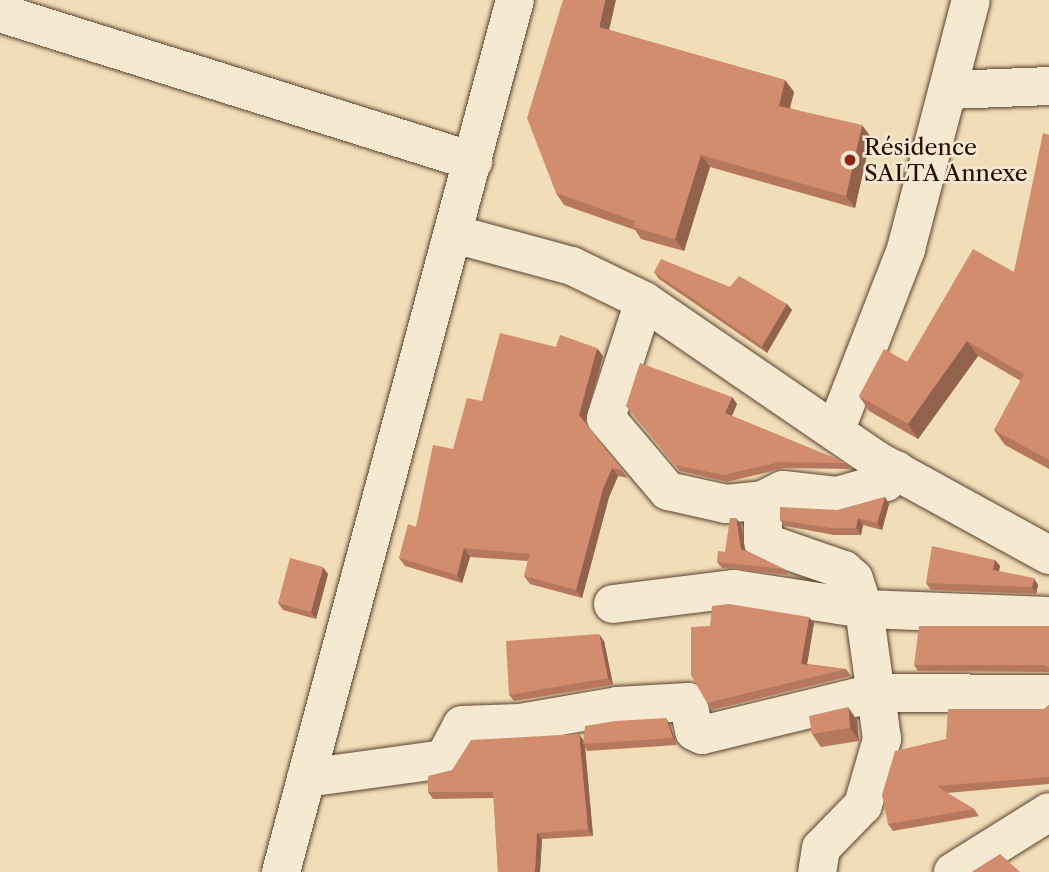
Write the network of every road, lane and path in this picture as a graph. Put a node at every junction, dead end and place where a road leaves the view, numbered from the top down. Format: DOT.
graph roads {
  1 [pos="515,0"];
  2 [pos="971,0"];
  3 [pos="0,13"];
  4 [pos="1049,86"];
  5 [pos="950,90"];
  6 [pos="473,161"];
  7 [pos="454,234"];
  8 [pos="643,301"];
  9 [pos="835,429"];
  10 [pos="897,470"];
  11 [pos="763,500"];
  12 [pos="1049,555"];
  13 [pos="613,604"];
  14 [pos="864,609"];
  15 [pos="1049,616"];
  16 [pos="874,693"];
  17 [pos="1049,694"];
  18 [pos="306,778"];
  19 [pos="1049,812"];
  20 [pos="281,872"];
  21 [pos="817,872"];
  22 [pos="953,872"];
  1 -- 6 [label="street"];
  2 -- 5 [label="street"];
  3 -- 6 [label="street"];
  4 -- 5 [label="street"];
  5 -- 9 [label="street"];
  6 -- 7 [label="street"];
  7 -- 8 [label="street"];
  7 -- 18 [label="street"];
  8 -- 9 [label="street"];
  8 -- 11 [label="street"];
  9 -- 10 [label="street"];
  10 -- 11 [label="street"];
  10 -- 12 [label="street"];
  11 -- 14 [label="street"];
  13 -- 14 [label="street"];
  14 -- 15 [label="street"];
  14 -- 16 [label="street"];
  16 -- 17 [label="street"];
  16 -- 18 [label="street"];
  16 -- 21 [label="street"];
  18 -- 20 [label="street"];
  19 -- 22 [label="street"];
}
